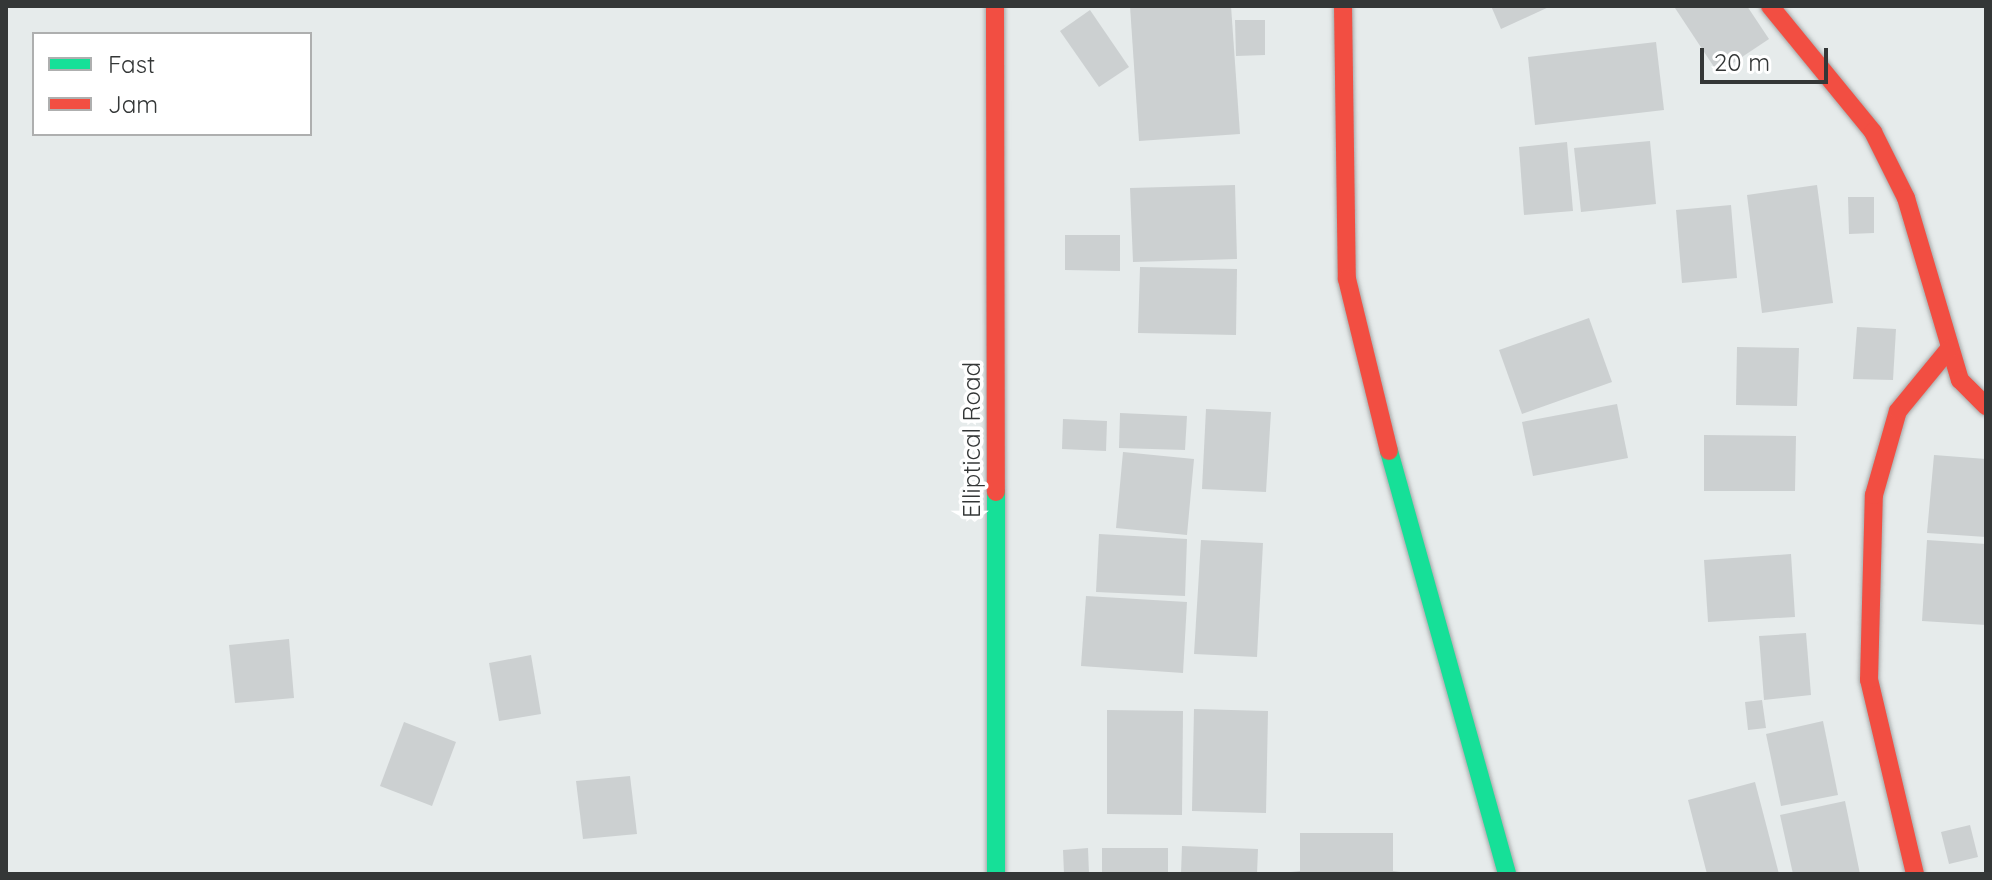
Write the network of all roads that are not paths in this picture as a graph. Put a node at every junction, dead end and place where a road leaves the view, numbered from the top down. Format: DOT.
graph roads {
  1 [pos="995,6"];
  2 [pos="1343,6"];
  3 [pos="1770,6"];
  4 [pos="1949,349"];
  5 [pos="1986,406"];
  6 [pos="996,874"];
  7 [pos="1507,874"];
  8 [pos="1915,874"];
  1 -- 6 [label="street, Elliptical Road"];
  2 -- 7 [label="street"];
  3 -- 4 [label="street"];
  4 -- 5 [label="street"];
  4 -- 8 [label="street"];
}
